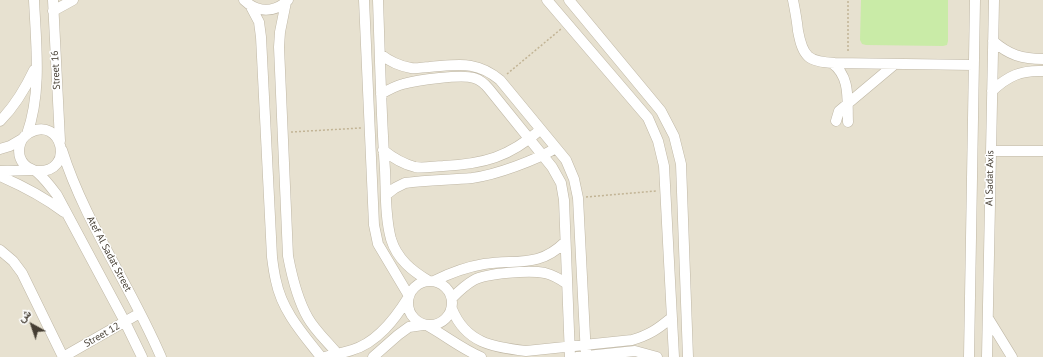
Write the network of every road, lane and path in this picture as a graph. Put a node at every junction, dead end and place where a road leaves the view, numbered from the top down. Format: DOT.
graph roads {
  1 [pos="34,0"];
  2 [pos="52,0"];
  3 [pos="73,0"];
  4 [pos="364,0"];
  5 [pos="378,0"];
  6 [pos="547,0"];
  7 [pos="569,0"];
  8 [pos="793,0"];
  9 [pos="848,0"];
  10 [pos="975,0"];
  11 [pos="994,0"];
  12 [pos="287,1"];
  13 [pos="247,2"];
  14 [pos="53,11"];
  15 [pos="567,24"];
  16 [pos="993,41"];
  17 [pos="36,51"];
  18 [pos="54,51"];
  19 [pos="848,51"];
  20 [pos="380,54"];
  21 [pos="1043,59"];
  22 [pos="832,63"];
  23 [pos="895,64"];
  24 [pos="974,65"];
  25 [pos="36,66"];
  26 [pos="1043,71"];
  27 [pos="500,80"];
  28 [pos="992,91"];
  29 [pos="381,94"];
  30 [pos="848,103"];
  31 [pos="0,121"];
  32 [pos="836,121"];
  33 [pos="848,122"];
  34 [pos="370,128"];
  35 [pos="540,130"];
  36 [pos="283,132"];
  37 [pos="24,136"];
  38 [pos="530,139"];
  39 [pos="61,145"];
  40 [pos="556,148"];
  41 [pos="0,149"];
  42 [pos="383,150"];
  43 [pos="991,151"];
  44 [pos="1043,151"];
  45 [pos="544,155"];
  46 [pos="0,170"];
  47 [pos="33,170"];
  48 [pos="0,176"];
  49 [pos="665,191"];
  50 [pos="386,195"];
  51 [pos="578,198"];
  52 [pos="68,214"];
  53 [pos="565,242"];
  54 [pos="0,250"];
  55 [pos="431,281"];
  56 [pos="567,284"];
  57 [pos="408,297"];
  58 [pos="452,303"];
  59 [pos="970,303"];
  60 [pos="988,303"];
  61 [pos="140,313"];
  62 [pos="988,317"];
  63 [pos="671,318"];
  64 [pos="125,322"];
  65 [pos="425,325"];
  66 [pos="585,344"];
  67 [pos="570,346"];
  68 [pos="338,355"];
  69 [pos="63,357"];
  70 [pos="142,357"];
  71 [pos="161,357"];
  72 [pos="321,357"];
  73 [pos="325,357"];
  74 [pos="373,357"];
  75 [pos="482,357"];
  76 [pos="570,357"];
  77 [pos="581,357"];
  78 [pos="657,357"];
  79 [pos="674,357"];
  80 [pos="688,357"];
  81 [pos="969,357"];
  82 [pos="987,357"];
  83 [pos="1012,357"];
  1 -- 17 [label="street, Street 16"];
  2 -- 14 [label="street, Street 16"];
  3 -- 14 [label="street"];
  4 -- 34 [label="street"];
  5 -- 20 [label="street"];
  6 -- 15 [label="street"];
  7 -- 80 [label="street"];
  8 -- 22 [label="street"];
  9 -- 19 [label="path"];
  10 -- 24 [label="street, Al Sadat Axis"];
  11 -- 16 [label="street, Al Sadat Axis"];
  12 -- 13 [label="street"];
  12 -- 36 [label="street"];
  13 -- 72 [label="street"];
  14 -- 18 [label="street, Street 16"];
  15 -- 27 [label="path"];
  15 -- 49 [label="street"];
  16 -- 21 [label="street"];
  16 -- 28 [label="street, Al Sadat Axis"];
  17 -- 18 [label="street"];
  17 -- 25 [label="street, Street 16"];
  18 -- 39 [label="street, Street 16"];
  20 -- 27 [label="street"];
  20 -- 29 [label="street"];
  22 -- 23 [label="street"];
  22 -- 30 [label="street"];
  23 -- 24 [label="street"];
  23 -- 30 [label="street"];
  24 -- 59 [label="street, Al Sadat Axis"];
  25 -- 31 [label="street"];
  25 -- 37 [label="street, Street 16"];
  26 -- 28 [label="street"];
  27 -- 35 [label="street"];
  28 -- 43 [label="street, Al Sadat Axis"];
  29 -- 38 [label="street"];
  29 -- 42 [label="street"];
  30 -- 32 [label="street"];
  30 -- 33 [label="street"];
  34 -- 36 [label="path"];
  34 -- 57 [label="street"];
  35 -- 38 [label="street"];
  35 -- 40 [label="street"];
  36 -- 68 [label="street"];
  37 -- 39 [label="street"];
  37 -- 41 [label="street"];
  37 -- 47 [label="street"];
  38 -- 42 [label="street"];
  38 -- 45 [label="street"];
  39 -- 47 [label="street"];
  39 -- 61 [label="street, Atef Al Sadat Street"];
  40 -- 45 [label="street"];
  40 -- 51 [label="street"];
  42 -- 50 [label="street"];
  43 -- 44 [label="street"];
  43 -- 60 [label="street, Al Sadat Axis"];
  45 -- 50 [label="street"];
  45 -- 53 [label="street"];
  46 -- 47 [label="street"];
  47 -- 52 [label="street, Atef Al Sadat Street"];
  48 -- 52 [label="street"];
  49 -- 51 [label="path"];
  49 -- 63 [label="street"];
  50 -- 55 [label="street"];
  51 -- 66 [label="street"];
  52 -- 64 [label="street, Atef Al Sadat Street"];
  53 -- 55 [label="street"];
  53 -- 56 [label="street"];
  54 -- 69 [label="street"];
  55 -- 57 [label="street"];
  55 -- 58 [label="street"];
  56 -- 58 [label="street"];
  56 -- 67 [label="street"];
  57 -- 65 [label="street"];
  57 -- 68 [label="street"];
  58 -- 65 [label="street"];
  58 -- 67 [label="street"];
  59 -- 60 [label="street"];
  59 -- 81 [label="street, Al Sadat Axis"];
  60 -- 62 [label="street, Al Sadat Axis"];
  61 -- 64 [label="street, Street 12"];
  61 -- 71 [label="street, Atef Al Sadat Street"];
  62 -- 82 [label="street, Al Sadat Axis"];
  62 -- 83 [label="street"];
  63 -- 66 [label="street"];
  63 -- 79 [label="street"];
  64 -- 69 [label="street, Street 12"];
  64 -- 70 [label="street, Atef Al Sadat Street"];
  65 -- 74 [label="street"];
  65 -- 75 [label="street"];
  66 -- 67 [label="street"];
  66 -- 77 [label="street"];
  67 -- 76 [label="street"];
  68 -- 73 [label="street"];
  77 -- 78 [label="street"];
}
